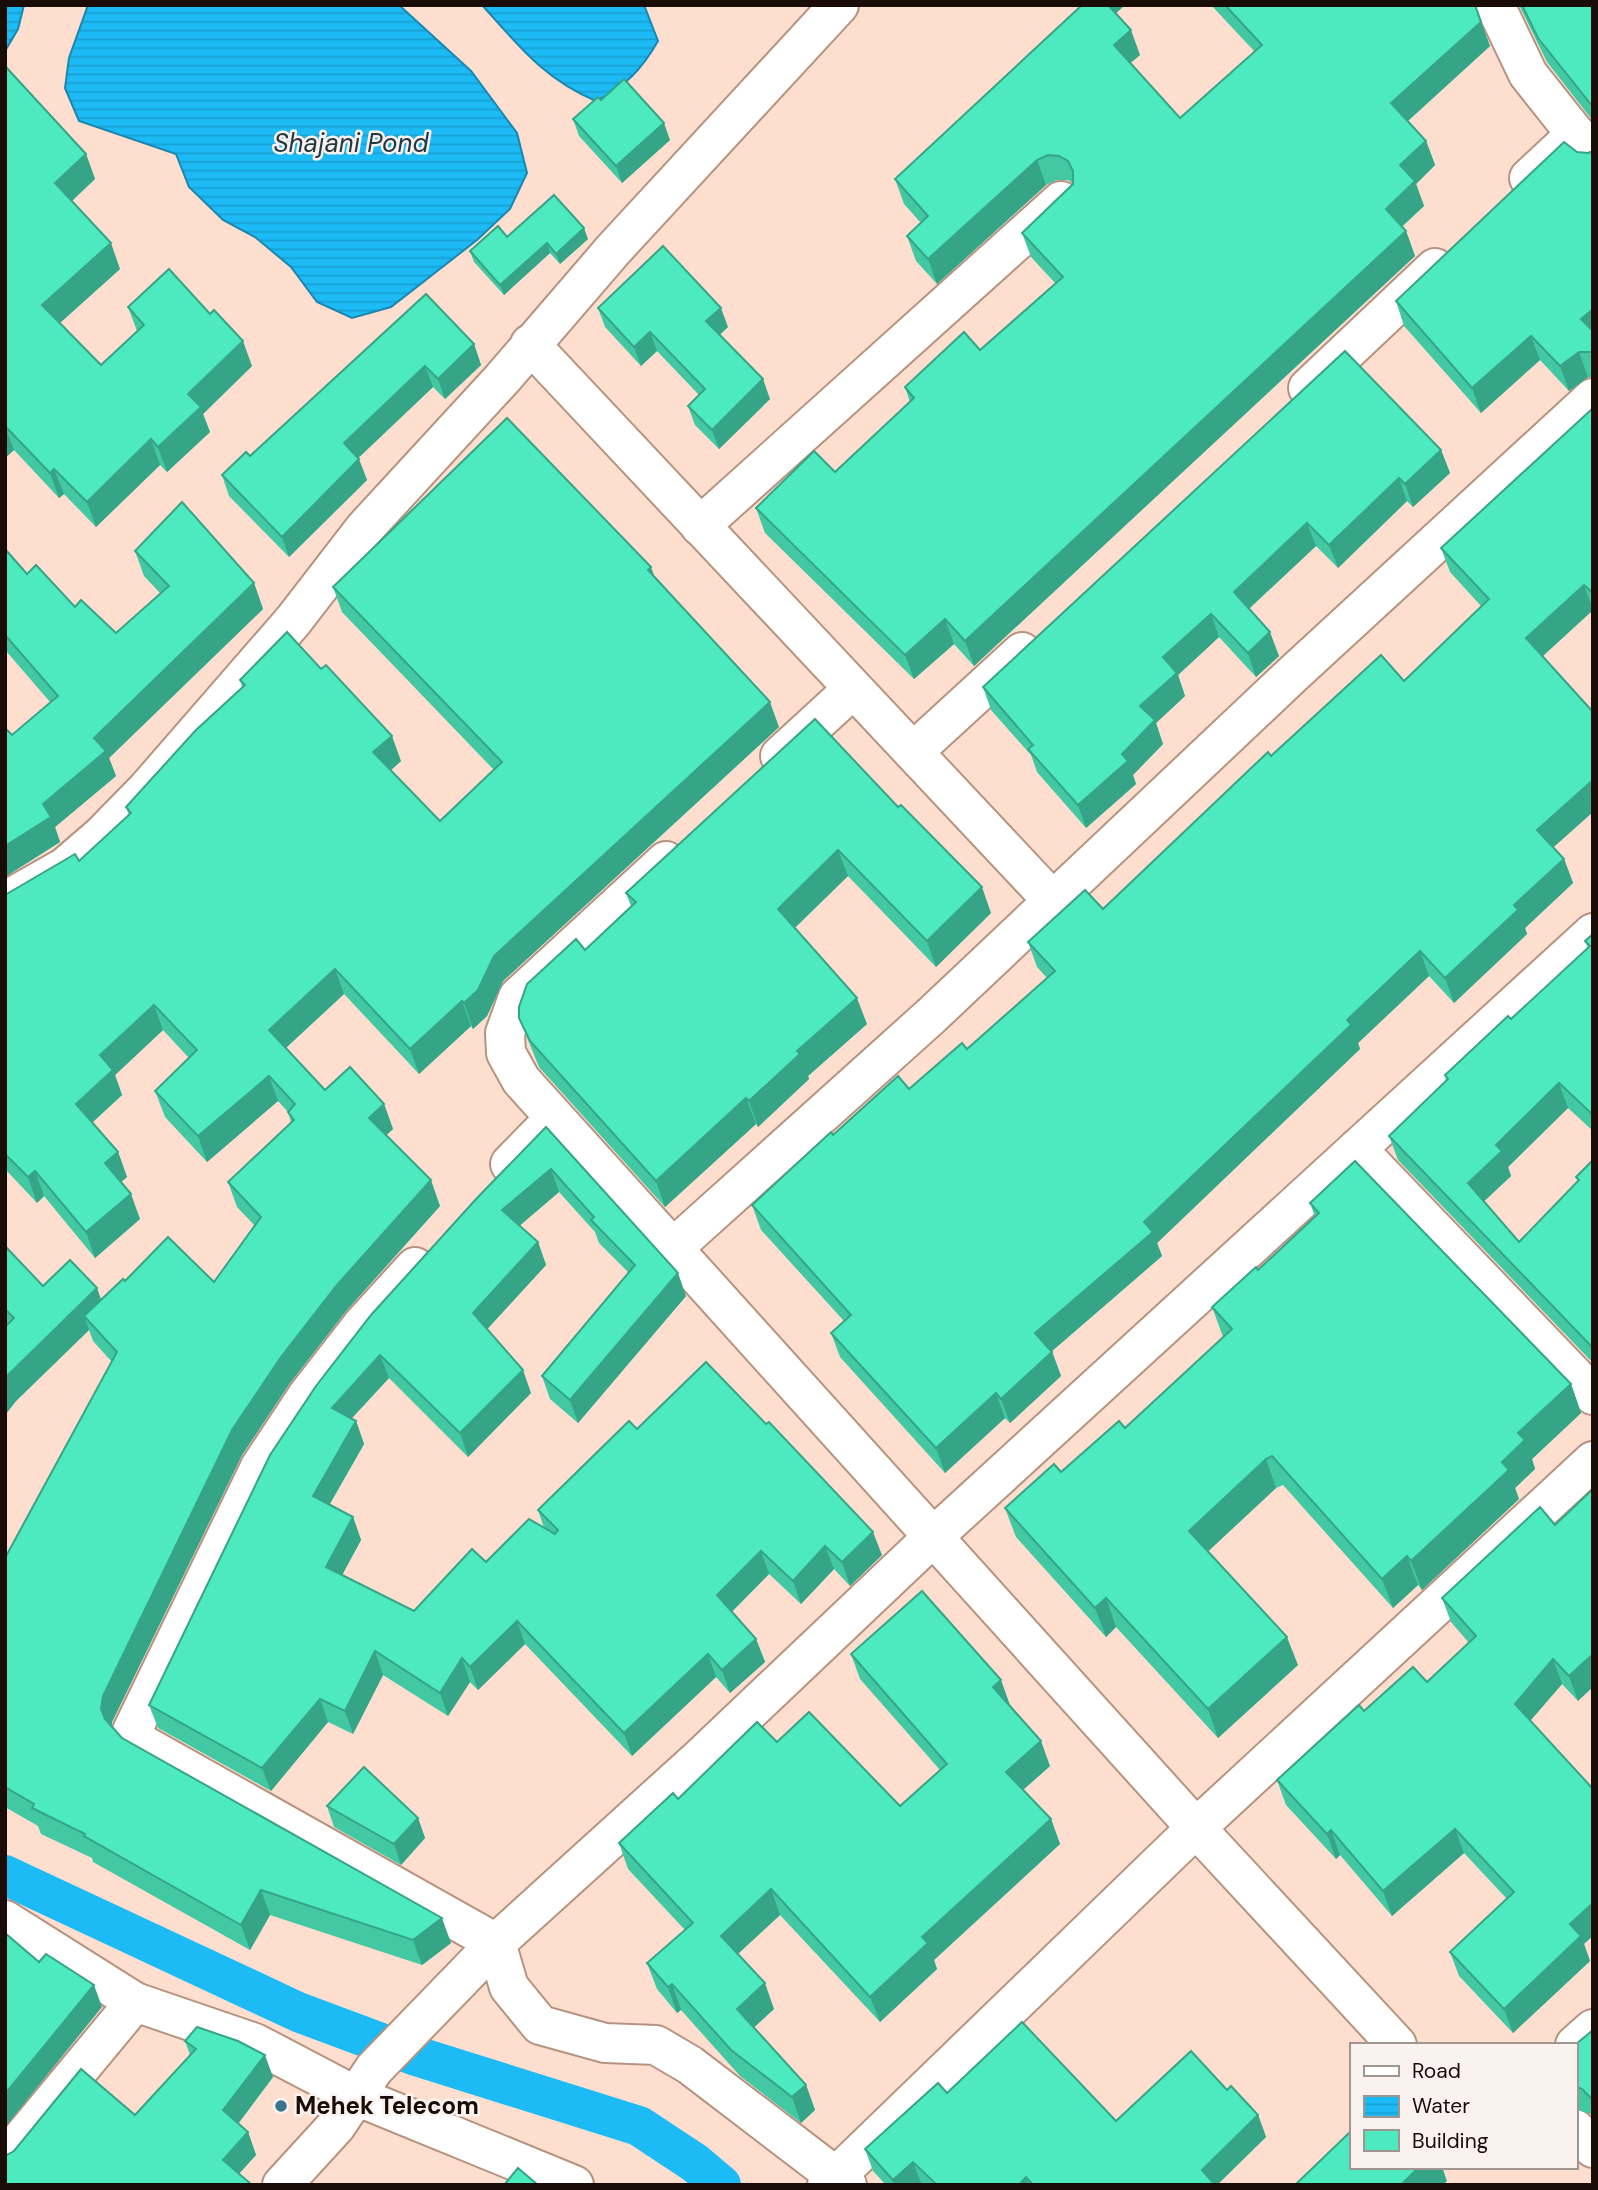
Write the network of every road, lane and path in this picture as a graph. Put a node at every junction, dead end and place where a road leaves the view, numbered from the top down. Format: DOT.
graph roads {
  1 [pos="838,5"];
  2 [pos="1495,5"];
  3 [pos="1584,145"];
  4 [pos="1061,201"];
  5 [pos="1505,201"];
  6 [pos="1465,239"];
  7 [pos="530,344"];
  8 [pos="1593,398"];
  9 [pos="1284,410"];
  10 [pos="700,526"];
  11 [pos="1045,630"];
  12 [pos="853,689"];
  13 [pos="913,752"];
  14 [pos="751,782"];
  15 [pos="691,838"];
  16 [pos="5,901"];
  17 [pos="1053,901"];
  18 [pos="1593,933"];
  19 [pos="555,1118"];
  20 [pos="1357,1149"];
  21 [pos="488,1187"];
  22 [pos="437,1242"];
  23 [pos="673,1249"];
  24 [pos="1593,1395"];
  25 [pos="1593,1461"];
  26 [pos="933,1537"];
  27 [pos="1196,1828"];
  28 [pos="5,1920"];
  29 [pos="496,1943"];
  30 [pos="135,2002"];
  31 [pos="1593,2029"];
  32 [pos="1395,2043"];
  33 [pos="1577,2043"];
  34 [pos="365,2082"];
  35 [pos="1577,2131"];
  36 [pos="1593,2148"];
  37 [pos="5,2158"];
  38 [pos="836,2182"];
  39 [pos="282,2185"];
  40 [pos="574,2185"];
  1 -- 7 [label="street"];
  2 -- 3 [label="street"];
  3 -- 5 [label="street"];
  4 -- 10 [label="street"];
  6 -- 9 [label="street"];
  7 -- 10 [label="street"];
  7 -- 16 [label="street"];
  8 -- 17 [label="street"];
  10 -- 12 [label="street"];
  11 -- 13 [label="street"];
  12 -- 13 [label="street"];
  12 -- 14 [label="street"];
  13 -- 17 [label="street"];
  15 -- 19 [label="street"];
  17 -- 23 [label="street"];
  18 -- 20 [label="street"];
  19 -- 21 [label="street"];
  19 -- 23 [label="street"];
  20 -- 24 [label="street"];
  20 -- 26 [label="street"];
  22 -- 29 [label="street"];
  23 -- 26 [label="street"];
  25 -- 27 [label="street"];
  26 -- 27 [label="street"];
  26 -- 29 [label="street"];
  27 -- 32 [label="street"];
  27 -- 38 [label="street"];
  28 -- 30 [label="street"];
  29 -- 34 [label="street"];
  29 -- 38 [label="street"];
  30 -- 34 [label="street"];
  30 -- 37 [label="street"];
  31 -- 33 [label="street"];
  34 -- 39 [label="street"];
  34 -- 40 [label="street"];
  35 -- 36 [label="street"];
}
